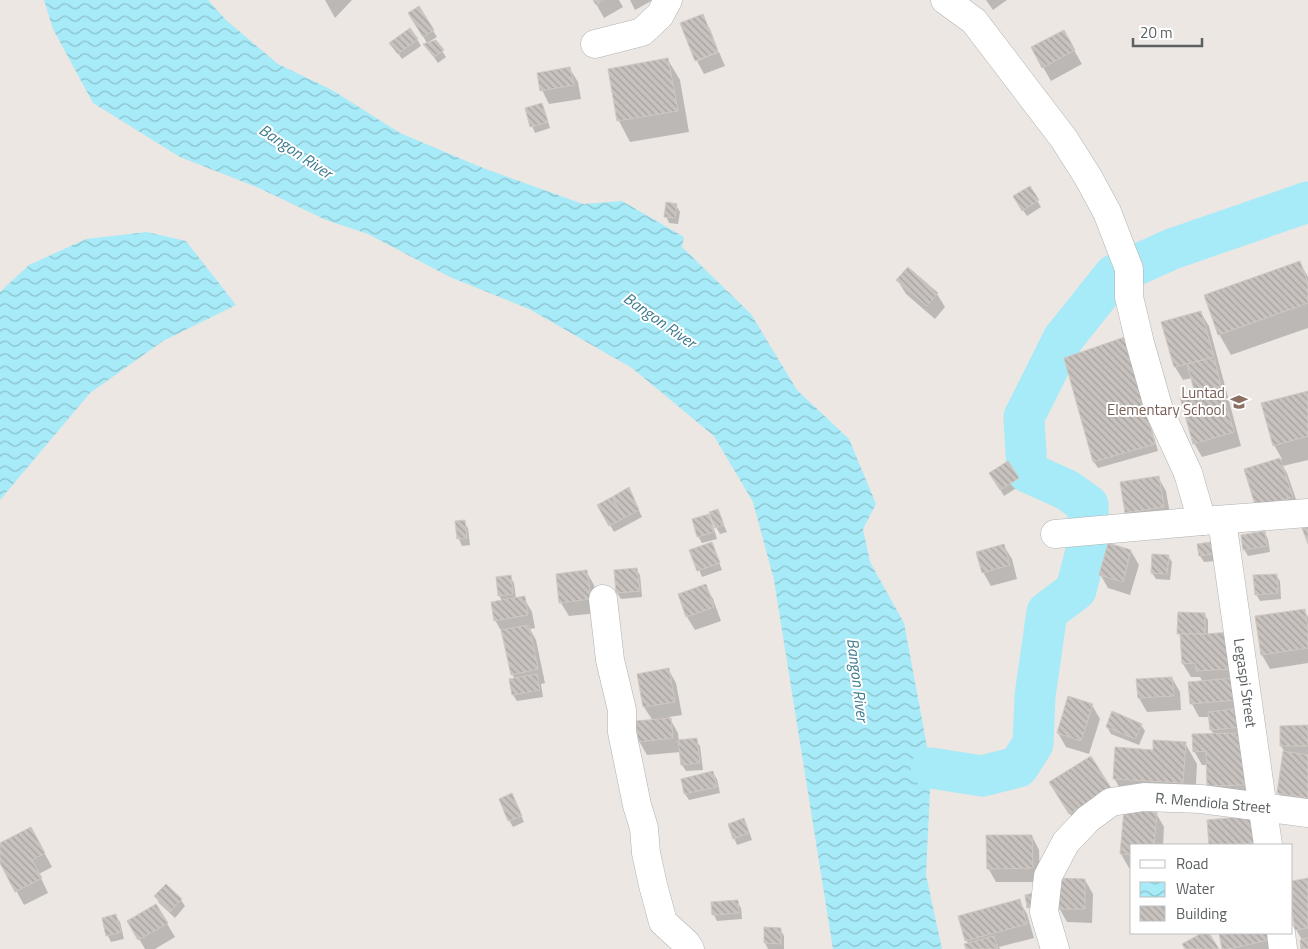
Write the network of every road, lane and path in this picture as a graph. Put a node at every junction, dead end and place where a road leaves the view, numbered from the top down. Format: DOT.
graph roads {
  1 [pos="668,0"];
  2 [pos="945,0"];
  3 [pos="595,44"];
  4 [pos="1308,513"];
  5 [pos="1212,520"];
  6 [pos="1055,534"];
  7 [pos="603,599"];
  8 [pos="1262,807"];
  9 [pos="1308,813"];
  10 [pos="1268,844"];
  11 [pos="1281,934"];
  12 [pos="690,949"];
  13 [pos="1055,949"];
  14 [pos="1283,949"];
  1 -- 3 [label="street"];
  2 -- 5 [label="street, Legaspi Street"];
  4 -- 5 [label="street"];
  5 -- 6 [label="street"];
  5 -- 8 [label="street, Legaspi Street"];
  7 -- 12 [label="street"];
  8 -- 9 [label="street, R. Mendiola Street"];
  8 -- 10 [label="street, Legaspi Street"];
  8 -- 13 [label="street, R. Mendiola Street"];
  11 -- 14 [label="street"];
}
